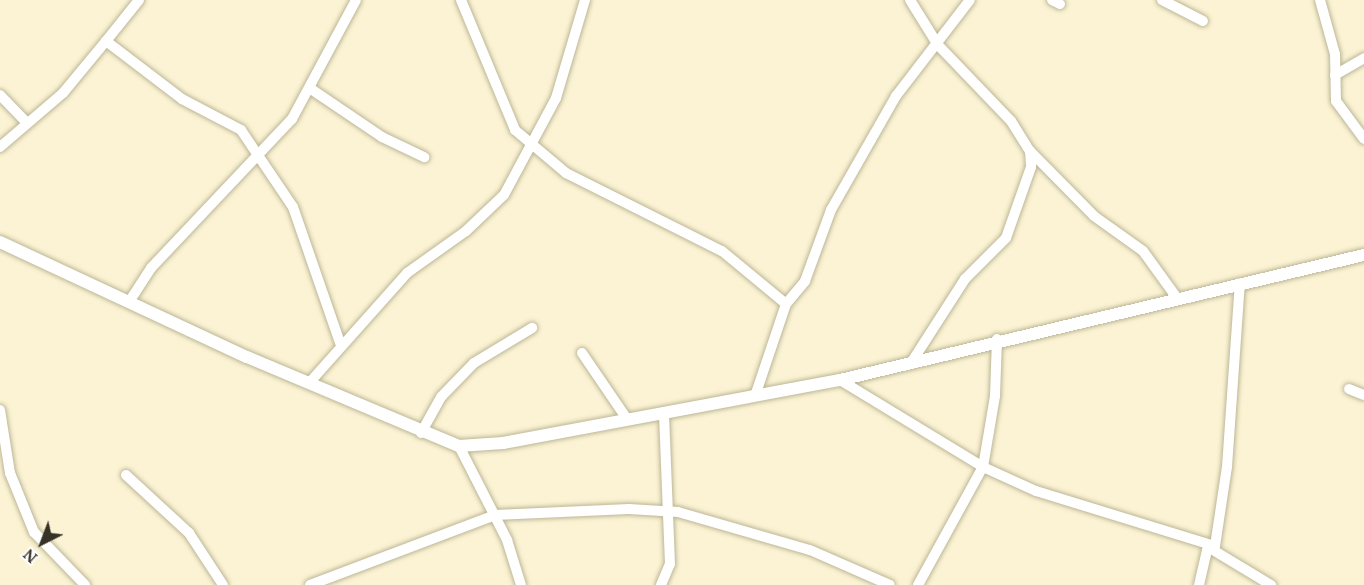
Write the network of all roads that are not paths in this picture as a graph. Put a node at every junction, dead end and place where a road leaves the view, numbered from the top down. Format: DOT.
graph roads {
  1 [pos="139,0"];
  2 [pos="356,0"];
  3 [pos="461,0"];
  4 [pos="585,0"];
  5 [pos="910,0"];
  6 [pos="970,0"];
  7 [pos="1162,0"];
  8 [pos="1320,0"];
  9 [pos="1203,21"];
  10 [pos="106,41"];
  11 [pos="938,45"];
  12 [pos="1364,58"];
  13 [pos="1335,75"];
  14 [pos="311,89"];
  15 [pos="0,95"];
  16 [pos="27,123"];
  17 [pos="1364,139"];
  18 [pos="530,143"];
  19 [pos="0,147"];
  20 [pos="1030,150"];
  21 [pos="258,155"];
  22 [pos="424,157"];
  23 [pos="0,242"];
  24 [pos="1364,255"];
  25 [pos="1240,283"];
  26 [pos="1177,298"];
  27 [pos="129,302"];
  28 [pos="786,304"];
  29 [pos="532,328"];
  30 [pos="997,339"];
  31 [pos="340,343"];
  32 [pos="582,353"];
  33 [pos="913,360"];
  34 [pos="840,380"];
  35 [pos="310,382"];
  36 [pos="1349,389"];
  37 [pos="1364,395"];
  38 [pos="755,396"];
  39 [pos="0,410"];
  40 [pos="664,412"];
  41 [pos="627,419"];
  42 [pos="421,433"];
  43 [pos="459,446"];
  44 [pos="983,467"];
  45 [pos="126,475"];
  46 [pos="666,509"];
  47 [pos="495,515"];
  48 [pos="1211,546"];
  49 [pos="85,585"];
  50 [pos="223,585"];
  51 [pos="310,585"];
  52 [pos="521,585"];
  53 [pos="661,585"];
  54 [pos="890,585"];
  55 [pos="918,585"];
  56 [pos="1199,585"];
  57 [pos="1271,585"];
  1 -- 10 [label="street"];
  2 -- 14 [label="street"];
  3 -- 18 [label="street"];
  4 -- 18 [label="street"];
  5 -- 11 [label="street"];
  6 -- 11 [label="street"];
  7 -- 9 [label="street"];
  8 -- 13 [label="street"];
  10 -- 16 [label="street"];
  10 -- 21 [label="street"];
  11 -- 20 [label="street"];
  11 -- 28 [label="street"];
  12 -- 13 [label="street"];
  13 -- 17 [label="street"];
  14 -- 21 [label="street"];
  14 -- 22 [label="street"];
  15 -- 16 [label="street"];
  16 -- 19 [label="street"];
  18 -- 28 [label="street"];
  18 -- 31 [label="street"];
  20 -- 26 [label="street"];
  20 -- 33 [label="street"];
  21 -- 27 [label="street"];
  21 -- 31 [label="street"];
  23 -- 27 [label="street"];
  24 -- 25 [label="street"];
  25 -- 26 [label="street"];
  25 -- 48 [label="street"];
  26 -- 30 [label="street"];
  27 -- 35 [label="street"];
  28 -- 38 [label="street"];
  29 -- 42 [label="street"];
  30 -- 33 [label="street"];
  30 -- 44 [label="street"];
  31 -- 35 [label="street"];
  32 -- 41 [label="street"];
  33 -- 34 [label="street"];
  34 -- 38 [label="street"];
  34 -- 44 [label="street"];
  35 -- 42 [label="street"];
  36 -- 37 [label="street"];
  38 -- 40 [label="street"];
  39 -- 49 [label="street"];
  40 -- 41 [label="street"];
  40 -- 46 [label="street"];
  41 -- 43 [label="street"];
  42 -- 43 [label="street"];
  43 -- 47 [label="street"];
  44 -- 48 [label="street"];
  44 -- 55 [label="street"];
  45 -- 50 [label="street"];
  46 -- 47 [label="street"];
  46 -- 53 [label="street"];
  46 -- 54 [label="street"];
  47 -- 51 [label="street"];
  47 -- 52 [label="street"];
  48 -- 56 [label="street"];
  48 -- 57 [label="street"];
}
